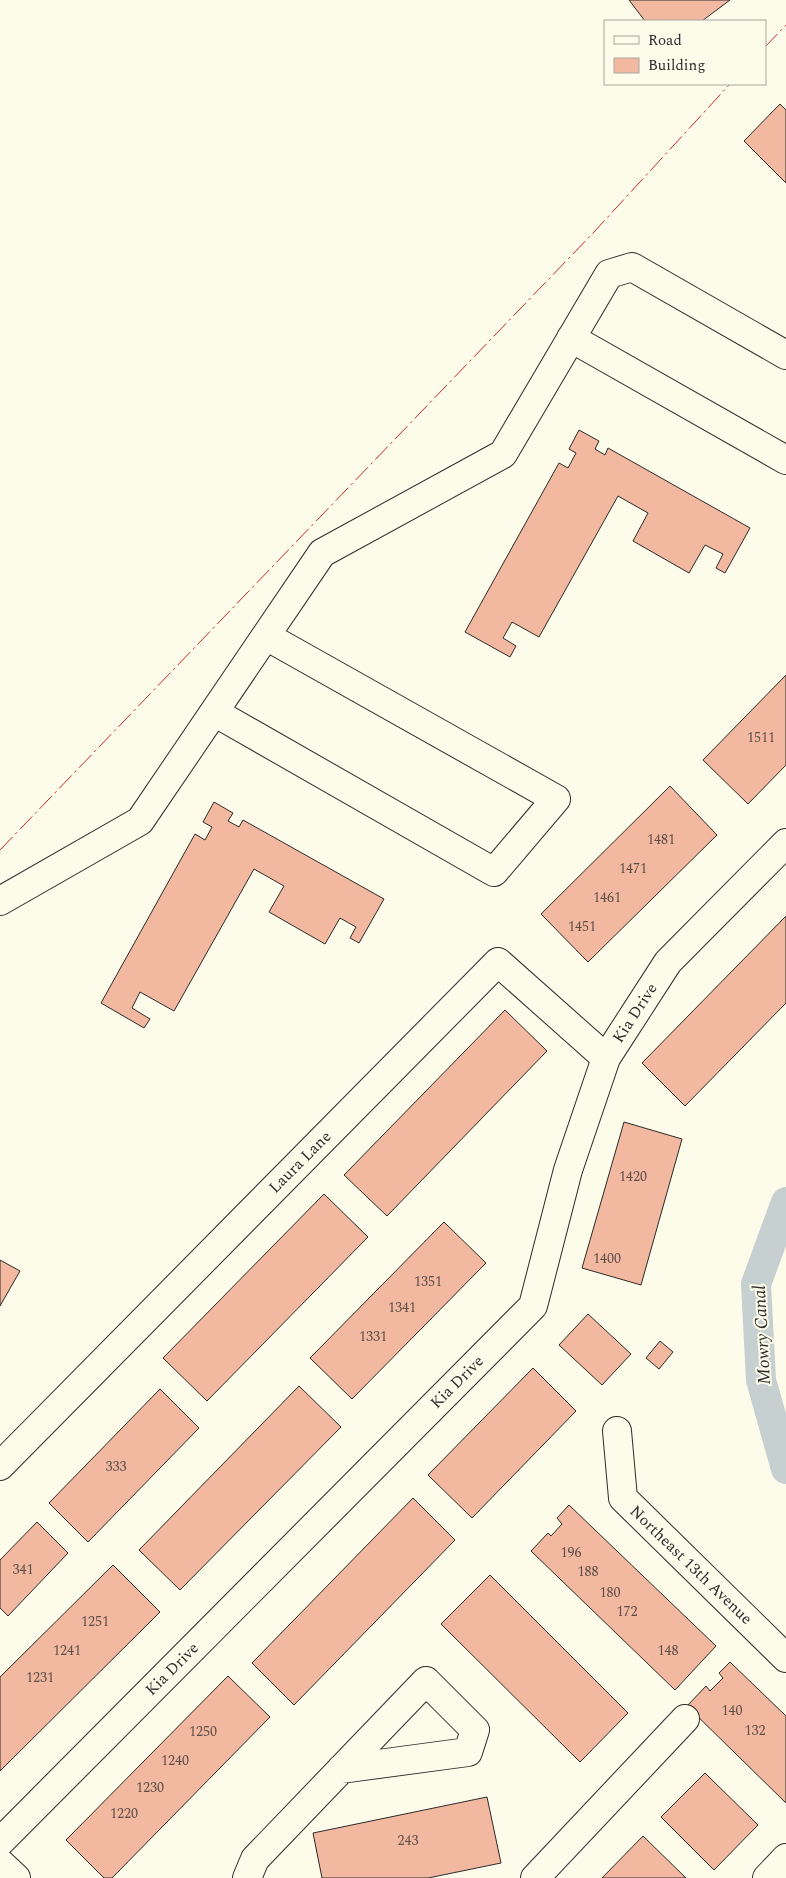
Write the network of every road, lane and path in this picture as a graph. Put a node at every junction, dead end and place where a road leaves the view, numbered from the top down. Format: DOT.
graph roads {
  1 [pos="571,338"];
  2 [pos="786,355"];
  3 [pos="786,460"];
  4 [pos="266,636"];
  5 [pos="214,712"];
  6 [pos="786,843"];
  7 [pos="0,901"];
  8 [pos="606,1058"];
  9 [pos="617,1431"];
  10 [pos="0,1466"];
  11 [pos="786,1658"];
  12 [pos="685,1719"];
  13 [pos="341,1769"];
  14 [pos="0,1842"];
  15 [pos="786,1858"];
  16 [pos="0,1863"];
  17 [pos="16,1878"];
  18 [pos="247,1878"];
  19 [pos="535,1878"];
  20 [pos="767,1878"];
  1 -- 2 [label="street"];
  1 -- 3 [label="street"];
  1 -- 4 [label="street"];
  4 -- 5 [label="street"];
  4 -- 5 [label="street"];
  5 -- 7 [label="street"];
  6 -- 8 [label="street, Kia Drive"];
  8 -- 10 [label="street, Laura Lane"];
  8 -- 14 [label="street, Kia Drive"];
  9 -- 11 [label="street, Northeast 13th Avenue"];
  12 -- 19 [label="street"];
  13 -- 18 [label="street"];
  15 -- 20 [label="street"];
  16 -- 17 [label="street"];
}
